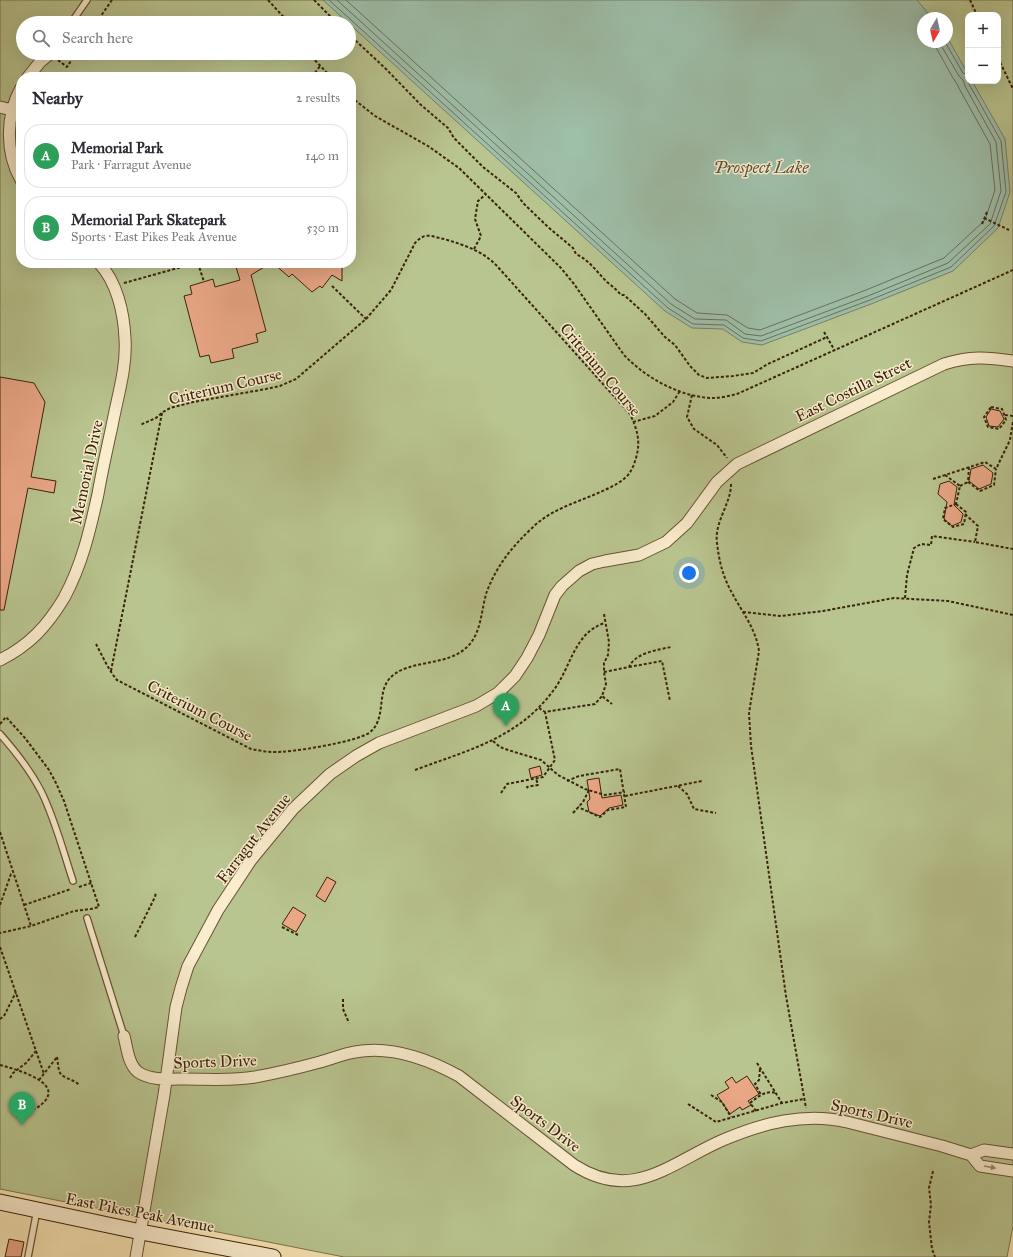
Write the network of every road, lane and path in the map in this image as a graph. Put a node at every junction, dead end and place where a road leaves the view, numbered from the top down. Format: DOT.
graph roads {
  1 [pos="87,0"];
  2 [pos="112,0"];
  3 [pos="268,0"];
  4 [pos="314,0"];
  5 [pos="970,0"];
  6 [pos="976,12"];
  7 [pos="76,16"];
  8 [pos="101,16"];
  9 [pos="283,16"];
  10 [pos="329,16"];
  11 [pos="356,41"];
  12 [pos="45,60"];
  13 [pos="60,60"];
  14 [pos="72,60"];
  15 [pos="314,60"];
  16 [pos="1001,64"];
  17 [pos="320,66"];
  18 [pos="32,72"];
  19 [pos="316,72"];
  20 [pos="326,72"];
  21 [pos="1013,89"];
  22 [pos="16,100"];
  23 [pos="356,101"];
  24 [pos="0,108"];
  25 [pos="12,110"];
  26 [pos="16,169"];
  27 [pos="486,194"];
  28 [pos="987,212"];
  29 [pos="984,218"];
  30 [pos="982,224"];
  31 [pos="1009,230"];
  32 [pos="474,249"];
  33 [pos="103,268"];
  34 [pos="179,268"];
  35 [pos="199,268"];
  36 [pos="1013,270"];
  37 [pos="204,282"];
  38 [pos="114,286"];
  39 [pos="332,286"];
  40 [pos="366,319"];
  41 [pos="824,332"];
  42 [pos="828,337"];
  43 [pos="835,350"];
  44 [pos="1013,361"];
  45 [pos="680,391"];
  46 [pos="692,395"];
  47 [pos="163,412"];
  48 [pos="1005,415"];
  49 [pos="1013,416"];
  50 [pos="1013,421"];
  51 [pos="633,422"];
  52 [pos="140,425"];
  53 [pos="969,466"];
  54 [pos="996,469"];
  55 [pos="729,471"];
  56 [pos="945,475"];
  57 [pos="933,479"];
  58 [pos="717,482"];
  59 [pos="968,482"];
  60 [pos="960,486"];
  61 [pos="956,504"];
  62 [pos="965,514"];
  63 [pos="975,542"];
  64 [pos="1013,549"];
  65 [pos="906,598"];
  66 [pos="743,612"];
  67 [pos="604,614"];
  68 [pos="1013,615"];
  69 [pos="605,623"];
  70 [pos="96,644"];
  71 [pos="671,647"];
  72 [pos="0,660"];
  73 [pos="628,667"];
  74 [pos="604,672"];
  75 [pos="111,673"];
  76 [pos="602,696"];
  77 [pos="670,701"];
  78 [pos="612,704"];
  79 [pos="539,708"];
  80 [pos="545,712"];
  81 [pos="0,734"];
  82 [pos="493,741"];
  83 [pos="550,768"];
  84 [pos="415,770"];
  85 [pos="536,778"];
  86 [pos="567,781"];
  87 [pos="702,781"];
  88 [pos="677,786"];
  89 [pos="528,788"];
  90 [pos="589,790"];
  91 [pos="625,792"];
  92 [pos="501,793"];
  93 [pos="625,796"];
  94 [pos="578,807"];
  95 [pos="573,813"];
  96 [pos="716,813"];
  97 [pos="0,832"];
  98 [pos="13,873"];
  99 [pos="74,881"];
  100 [pos="91,883"];
  101 [pos="156,892"];
  102 [pos="0,905"];
  103 [pos="24,905"];
  104 [pos="87,918"];
  105 [pos="31,926"];
  106 [pos="282,927"];
  107 [pos="298,935"];
  108 [pos="135,937"];
  109 [pos="0,947"];
  110 [pos="16,992"];
  111 [pos="343,998"];
  112 [pos="0,1019"];
  113 [pos="349,1023"];
  114 [pos="124,1036"];
  115 [pos="36,1051"];
  116 [pos="757,1063"];
  117 [pos="0,1065"];
  118 [pos="760,1068"];
  119 [pos="18,1070"];
  120 [pos="44,1074"];
  121 [pos="10,1078"];
  122 [pos="166,1079"];
  123 [pos="39,1080"];
  124 [pos="79,1084"];
  125 [pos="777,1094"];
  126 [pos="711,1095"];
  127 [pos="761,1095"];
  128 [pos="804,1099"];
  129 [pos="782,1103"];
  130 [pos="688,1104"];
  131 [pos="35,1109"];
  132 [pos="756,1111"];
  133 [pos="808,1117"];
  134 [pos="731,1118"];
  135 [pos="1013,1154"];
  136 [pos="971,1156"];
  137 [pos="933,1171"];
  138 [pos="1013,1172"];
  139 [pos="0,1202"];
  140 [pos="37,1210"];
  141 [pos="141,1232"];
  142 [pos="249,1255"];
  143 [pos="28,1257"];
  144 [pos="136,1257"];
  145 [pos="273,1257"];
  146 [pos="935,1257"];
  1 -- 7 [label="lane"];
  2 -- 8 [label="path"];
  3 -- 9 [label="path"];
  4 -- 10 [label="path"];
  5 -- 6 [label="path"];
  11 -- 42 [label="path"];
  12 -- 18 [label="street"];
  13 -- 14 [label="path"];
  15 -- 17 [label="path"];
  16 -- 21 [label="path"];
  17 -- 19 [label="path"];
  17 -- 20 [label="path"];
  22 -- 25 [label="street"];
  23 -- 27 [label="path"];
  24 -- 25 [label="street"];
  25 -- 26 [label="street"];
  27 -- 32 [label="path"];
  27 -- 45 [label="path"];
  28 -- 29 [label="path"];
  29 -- 30 [label="path"];
  29 -- 31 [label="path"];
  32 -- 40 [label="path, Criterium Course"];
  32 -- 51 [label="path, Criterium Course"];
  33 -- 38 [label="street, Memorial Drive"];
  34 -- 38 [label="path"];
  35 -- 37 [label="path"];
  36 -- 43 [label="path"];
  38 -- 72 [label="street, Memorial Drive"];
  39 -- 40 [label="path"];
  40 -- 47 [label="path, Criterium Course"];
  41 -- 42 [label="path"];
  42 -- 43 [label="path"];
  43 -- 46 [label="path"];
  44 -- 55 [label="street, East Costilla Street"];
  45 -- 46 [label="path"];
  45 -- 51 [label="path"];
  46 -- 55 [label="path"];
  47 -- 52 [label="path, Criterium Course"];
  47 -- 75 [label="path"];
  48 -- 48 [label="path"];
  48 -- 49 [label="path"];
  50 -- 54 [label="path"];
  51 -- 75 [label="path, Criterium Course"];
  53 -- 54 [label="path"];
  53 -- 56 [label="path"];
  53 -- 59 [label="path"];
  54 -- 59 [label="path"];
  55 -- 58 [label="street, East Costilla Street"];
  55 -- 66 [label="path"];
  56 -- 57 [label="path"];
  56 -- 60 [label="path"];
  58 -- 122 [label="street, Farragut Avenue"];
  59 -- 60 [label="path"];
  60 -- 61 [label="path"];
  61 -- 62 [label="path"];
  61 -- 62 [label="path"];
  62 -- 63 [label="path"];
  63 -- 64 [label="path"];
  63 -- 65 [label="path"];
  65 -- 66 [label="path"];
  65 -- 68 [label="path"];
  66 -- 128 [label="path"];
  67 -- 69 [label="path"];
  69 -- 74 [label="path"];
  69 -- 79 [label="path"];
  70 -- 75 [label="path, Criterium Course"];
  71 -- 73 [label="path"];
  73 -- 74 [label="path"];
  73 -- 77 [label="path"];
  74 -- 76 [label="path"];
  76 -- 78 [label="path"];
  76 -- 80 [label="path"];
  79 -- 80 [label="path"];
  79 -- 82 [label="path"];
  80 -- 83 [label="path"];
  81 -- 99 [label="lane"];
  82 -- 83 [label="path"];
  82 -- 84 [label="path"];
  83 -- 85 [label="path"];
  83 -- 86 [label="path"];
  85 -- 89 [label="path"];
  85 -- 92 [label="path"];
  86 -- 90 [label="path"];
  86 -- 91 [label="path"];
  87 -- 88 [label="path"];
  88 -- 93 [label="path"];
  88 -- 96 [label="path"];
  90 -- 91 [label="path"];
  90 -- 94 [label="path"];
  91 -- 93 [label="path"];
  93 -- 94 [label="path"];
  94 -- 95 [label="path"];
  97 -- 98 [label="path"];
  98 -- 102 [label="path"];
  98 -- 103 [label="path"];
  100 -- 103 [label="path"];
  101 -- 108 [label="path"];
  103 -- 105 [label="path"];
  104 -- 114 [label="lane"];
  106 -- 107 [label="path"];
  109 -- 110 [label="path"];
  110 -- 112 [label="path"];
  110 -- 115 [label="path"];
  111 -- 113 [label="path"];
  114 -- 122 [label="street, Sports Drive"];
  115 -- 119 [label="path"];
  115 -- 120 [label="path"];
  116 -- 118 [label="path"];
  117 -- 119 [label="path"];
  118 -- 125 [label="path"];
  118 -- 127 [label="path"];
  119 -- 121 [label="path"];
  119 -- 123 [label="path"];
  120 -- 123 [label="path"];
  120 -- 124 [label="path"];
  122 -- 133 [label="street, Sports Drive"];
  122 -- 141 [label="street, Farragut Avenue"];
  123 -- 131 [label="path"];
  125 -- 127 [label="path"];
  125 -- 129 [label="path"];
  126 -- 134 [label="path"];
  127 -- 132 [label="path"];
  128 -- 129 [label="path"];
  128 -- 133 [label="path"];
  129 -- 132 [label="path"];
  130 -- 134 [label="path"];
  132 -- 134 [label="path"];
  133 -- 136 [label="street, Sports Drive"];
  135 -- 136 [label="street"];
  136 -- 138 [label="street, Sports Drive, one-way"];
  137 -- 146 [label="path"];
  139 -- 140 [label="main road, East Pikes Peak Avenue"];
  140 -- 141 [label="main road, East Pikes Peak Avenue"];
  140 -- 143 [label="lane"];
  141 -- 142 [label="main road, East Pikes Peak Avenue"];
  141 -- 144 [label="street, Farragut Avenue"];
  142 -- 145 [label="main road, East Pikes Peak Avenue"];
}
